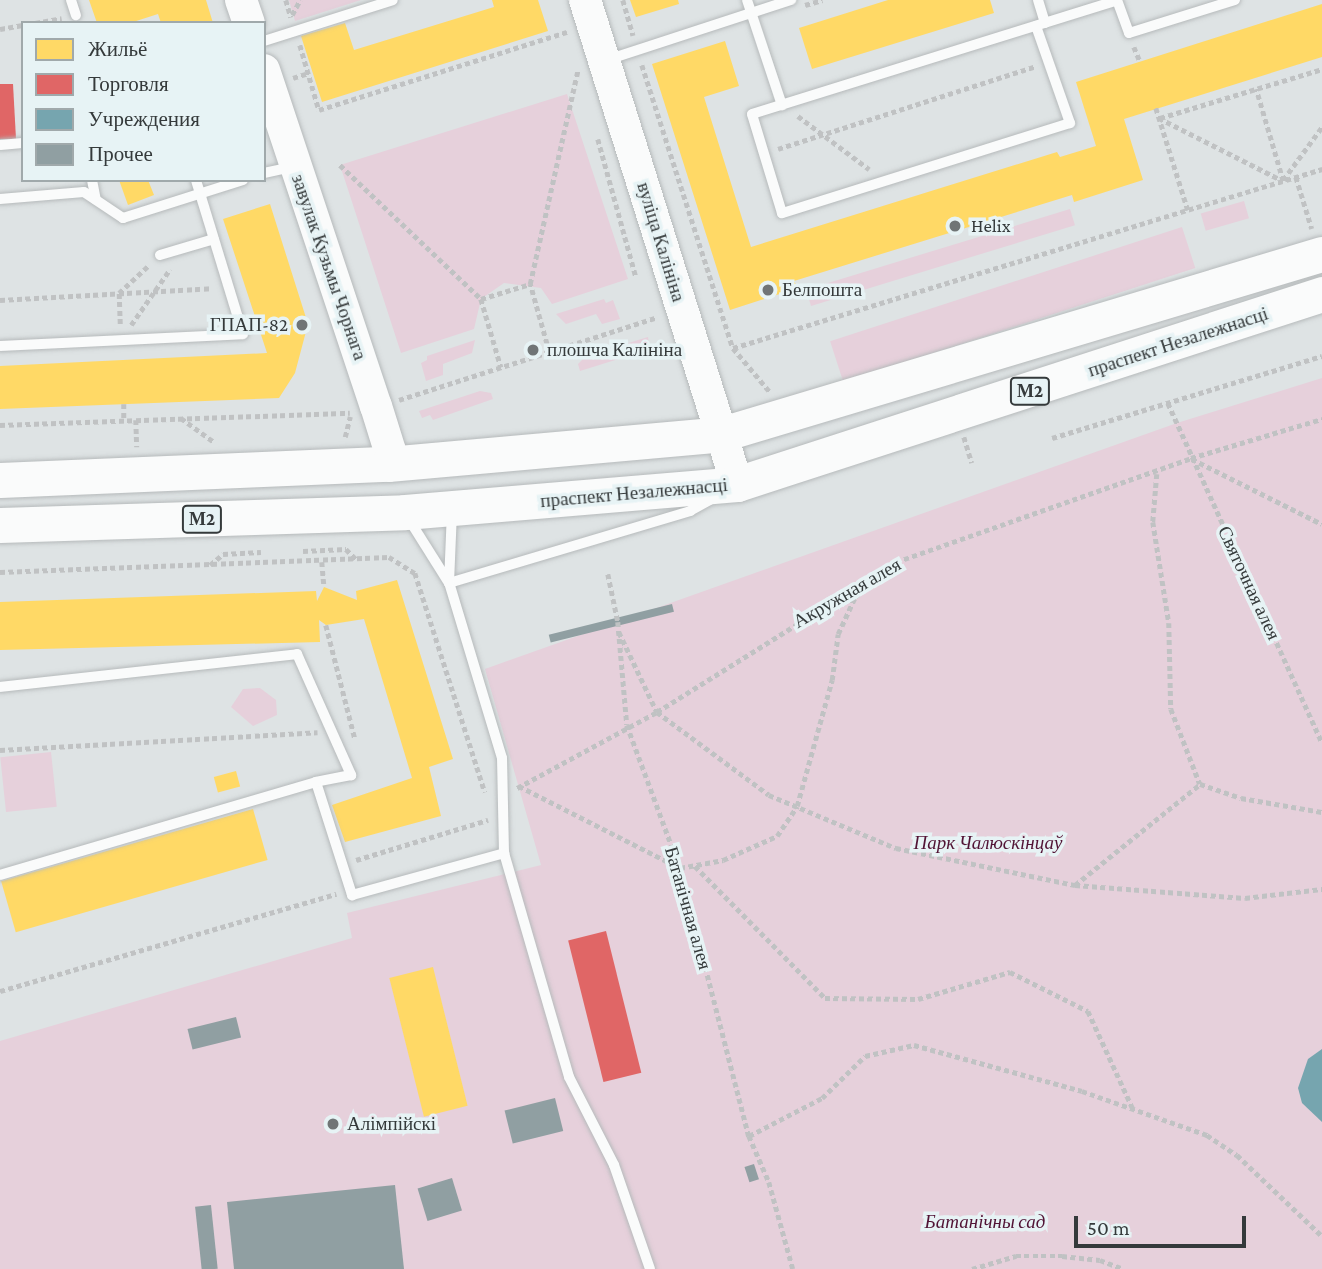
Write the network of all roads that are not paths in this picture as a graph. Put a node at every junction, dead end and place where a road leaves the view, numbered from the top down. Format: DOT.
graph roads {
  1 [pos="71,0"];
  2 [pos="242,0"];
  3 [pos="393,0"];
  4 [pos="585,0"];
  5 [pos="747,0"];
  6 [pos="791,0"];
  7 [pos="1038,0"];
  8 [pos="1117,0"];
  9 [pos="1235,0"];
  10 [pos="1203,5"];
  11 [pos="751,13"];
  12 [pos="76,15"];
  13 [pos="248,21"];
  14 [pos="1040,24"];
  15 [pos="266,40"];
  16 [pos="591,64"];
  17 [pos="266,76"];
  18 [pos="782,105"];
  19 [pos="21,143"];
  20 [pos="0,145"];
  21 [pos="295,166"];
  22 [pos="266,173"];
  23 [pos="92,182"];
  24 [pos="197,182"];
  25 [pos="237,182"];
  26 [pos="201,194"];
  27 [pos="0,199"];
  28 [pos="96,200"];
  29 [pos="215,239"];
  30 [pos="1322,254"];
  31 [pos="160,255"];
  32 [pos="1322,294"];
  33 [pos="0,346"];
  34 [pos="722,434"];
  35 [pos="388,464"];
  36 [pos="0,480"];
  37 [pos="737,484"];
  38 [pos="452,509"];
  39 [pos="405,512"];
  40 [pos="0,525"];
  41 [pos="449,583"];
  42 [pos="0,687"];
  43 [pos="316,782"];
  44 [pos="504,853"];
  45 [pos="0,875"];
  46 [pos="650,1269"];
  1 -- 12 [label="lane"];
  2 -- 13 [label="main road"];
  3 -- 15 [label="lane"];
  4 -- 16 [label="main road, вуліца Калініна"];
  5 -- 11 [label="lane"];
  6 -- 11 [label="lane"];
  7 -- 14 [label="lane"];
  8 -- 10 [label="lane"];
  8 -- 14 [label="lane"];
  9 -- 10 [label="lane"];
  11 -- 16 [label="lane"];
  11 -- 18 [label="lane"];
  14 -- 18 [label="lane"];
  14 -- 18 [label="lane"];
  16 -- 34 [label="main road, вуліца Калініна"];
  17 -- 21 [label="main road, завулак Кузьмы Чорнага"];
  19 -- 20 [label="lane"];
  21 -- 22 [label="lane"];
  21 -- 35 [label="main road, завулак Кузьмы Чорнага"];
  23 -- 28 [label="lane"];
  24 -- 26 [label="lane"];
  25 -- 26 [label="lane"];
  26 -- 28 [label="lane"];
  26 -- 29 [label="lane"];
  27 -- 28 [label="lane"];
  29 -- 31 [label="lane"];
  29 -- 33 [label="lane"];
  30 -- 34 [label="main road, праспект Незалежнасці / М2"];
  32 -- 37 [label="main road, праспект Незалежнасці / М2"];
  34 -- 35 [label="main road, праспект Незалежнасці / М2"];
  34 -- 37 [label="main road, вуліца Калініна"];
  35 -- 36 [label="main road, праспект Незалежнасці / М2"];
  37 -- 38 [label="main road, праспект Незалежнасці / М2"];
  37 -- 41 [label="lane"];
  38 -- 39 [label="main road, праспект Незалежнасці / М2"];
  38 -- 41 [label="lane"];
  39 -- 40 [label="main road, праспект Незалежнасці / М2"];
  39 -- 41 [label="lane"];
  41 -- 44 [label="lane"];
  42 -- 43 [label="lane"];
  43 -- 44 [label="lane"];
  43 -- 45 [label="lane"];
  44 -- 46 [label="lane"];
}
